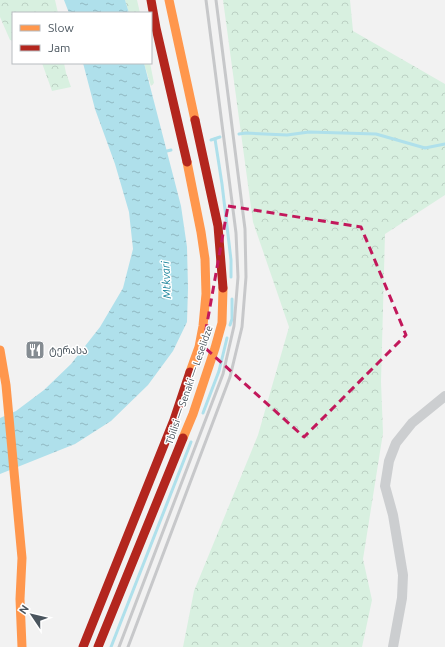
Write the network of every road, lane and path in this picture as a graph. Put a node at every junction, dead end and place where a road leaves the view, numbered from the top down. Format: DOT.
graph roads {
  1 [pos="151,0"];
  2 [pos="168,0"];
  3 [pos="0,350"];
  4 [pos="445,396"];
  5 [pos="22,647"];
  6 [pos="83,647"];
  7 [pos="98,647"];
  8 [pos="393,647"];
  1 -- 6 [label="main road, Tbilisi — Senaki — Leselidze"];
  2 -- 7 [label="main road, Tbilisi — Senaki — Leselidze"];
  3 -- 5 [label="main road"];
  4 -- 8 [label="street"];
}
